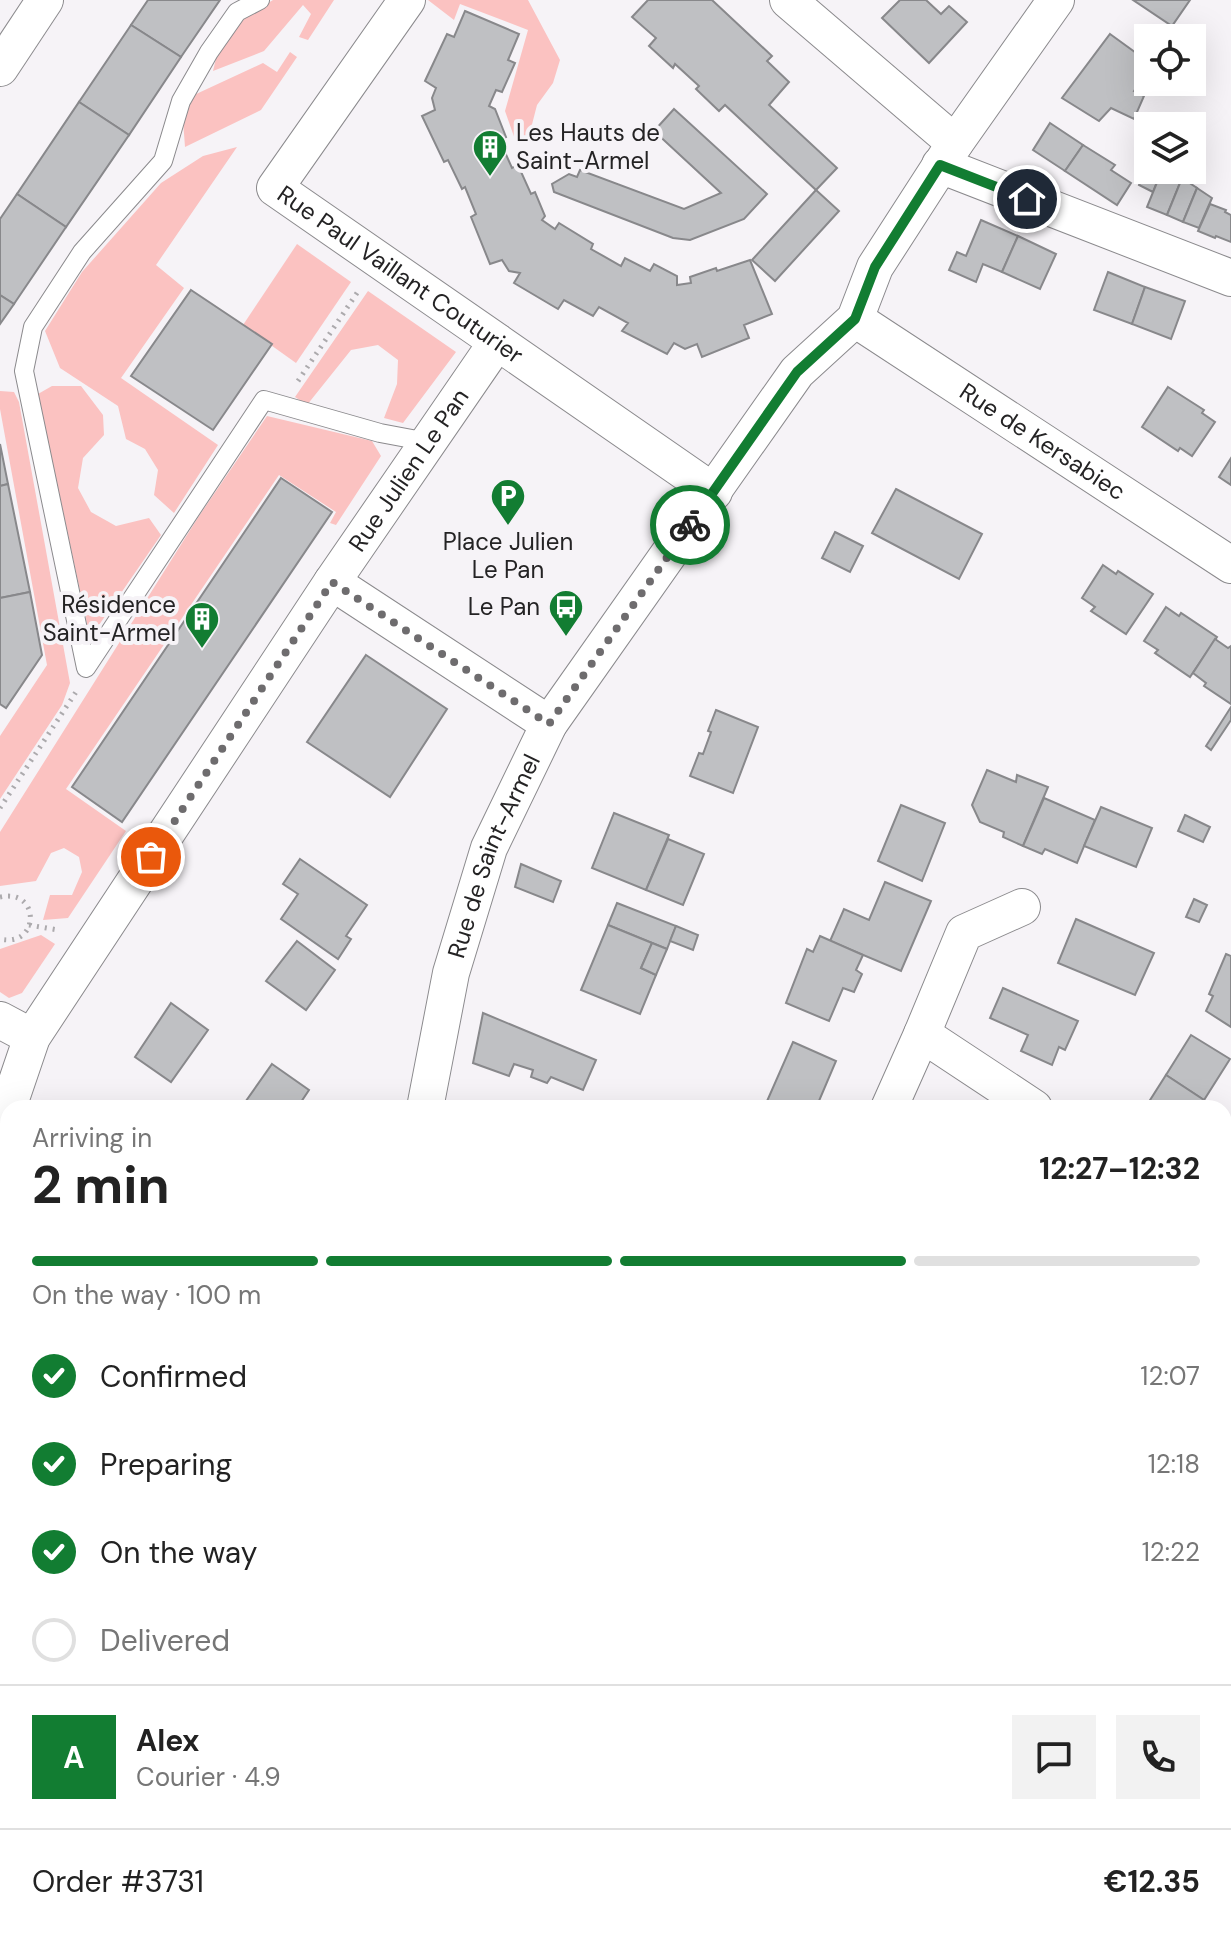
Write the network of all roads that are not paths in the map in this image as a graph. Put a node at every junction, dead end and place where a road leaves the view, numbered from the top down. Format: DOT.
graph roads {
  1 [pos="45,0"];
  2 [pos="260,0"];
  3 [pos="407,0"];
  4 [pos="788,0"];
  5 [pos="1056,0"];
  6 [pos="0,68"];
  7 [pos="948,154"];
  8 [pos="1231,278"];
  9 [pos="855,319"];
  10 [pos="497,342"];
  11 [pos="428,442"];
  12 [pos="714,492"];
  13 [pos="1231,565"];
  14 [pos="332,582"];
  15 [pos="549,724"];
  16 [pos="1022,907"];
  17 [pos="0,1020"];
  18 [pos="922,1034"];
  19 [pos="32,1037"];
  20 [pos="11,1100"];
  21 [pos="427,1100"];
  22 [pos="893,1100"];
  23 [pos="1022,1100"];
  1 -- 6 [label="street"];
  2 -- 11 [label="lane"];
  3 -- 10 [label="street, Rue Paul Vaillant Couturier"];
  4 -- 7 [label="street"];
  5 -- 7 [label="street, Rue de Saint-Armel"];
  7 -- 8 [label="street"];
  7 -- 9 [label="street, Rue de Saint-Armel"];
  9 -- 12 [label="street, Rue de Saint-Armel"];
  9 -- 13 [label="street, Rue de Kersabiec"];
  10 -- 11 [label="street, Rue Julien Le Pan"];
  10 -- 12 [label="street, Rue Paul Vaillant Couturier"];
  11 -- 14 [label="street, Rue Julien Le Pan"];
  12 -- 15 [label="street, Rue de Saint-Armel"];
  14 -- 15 [label="street"];
  14 -- 19 [label="street, Rue Julien Le Pan"];
  15 -- 21 [label="street, Rue de Saint-Armel"];
  16 -- 18 [label="street"];
  17 -- 19 [label="street"];
  18 -- 22 [label="street"];
  18 -- 23 [label="street"];
  19 -- 20 [label="street, Rue Julien Le Pan"];
}
